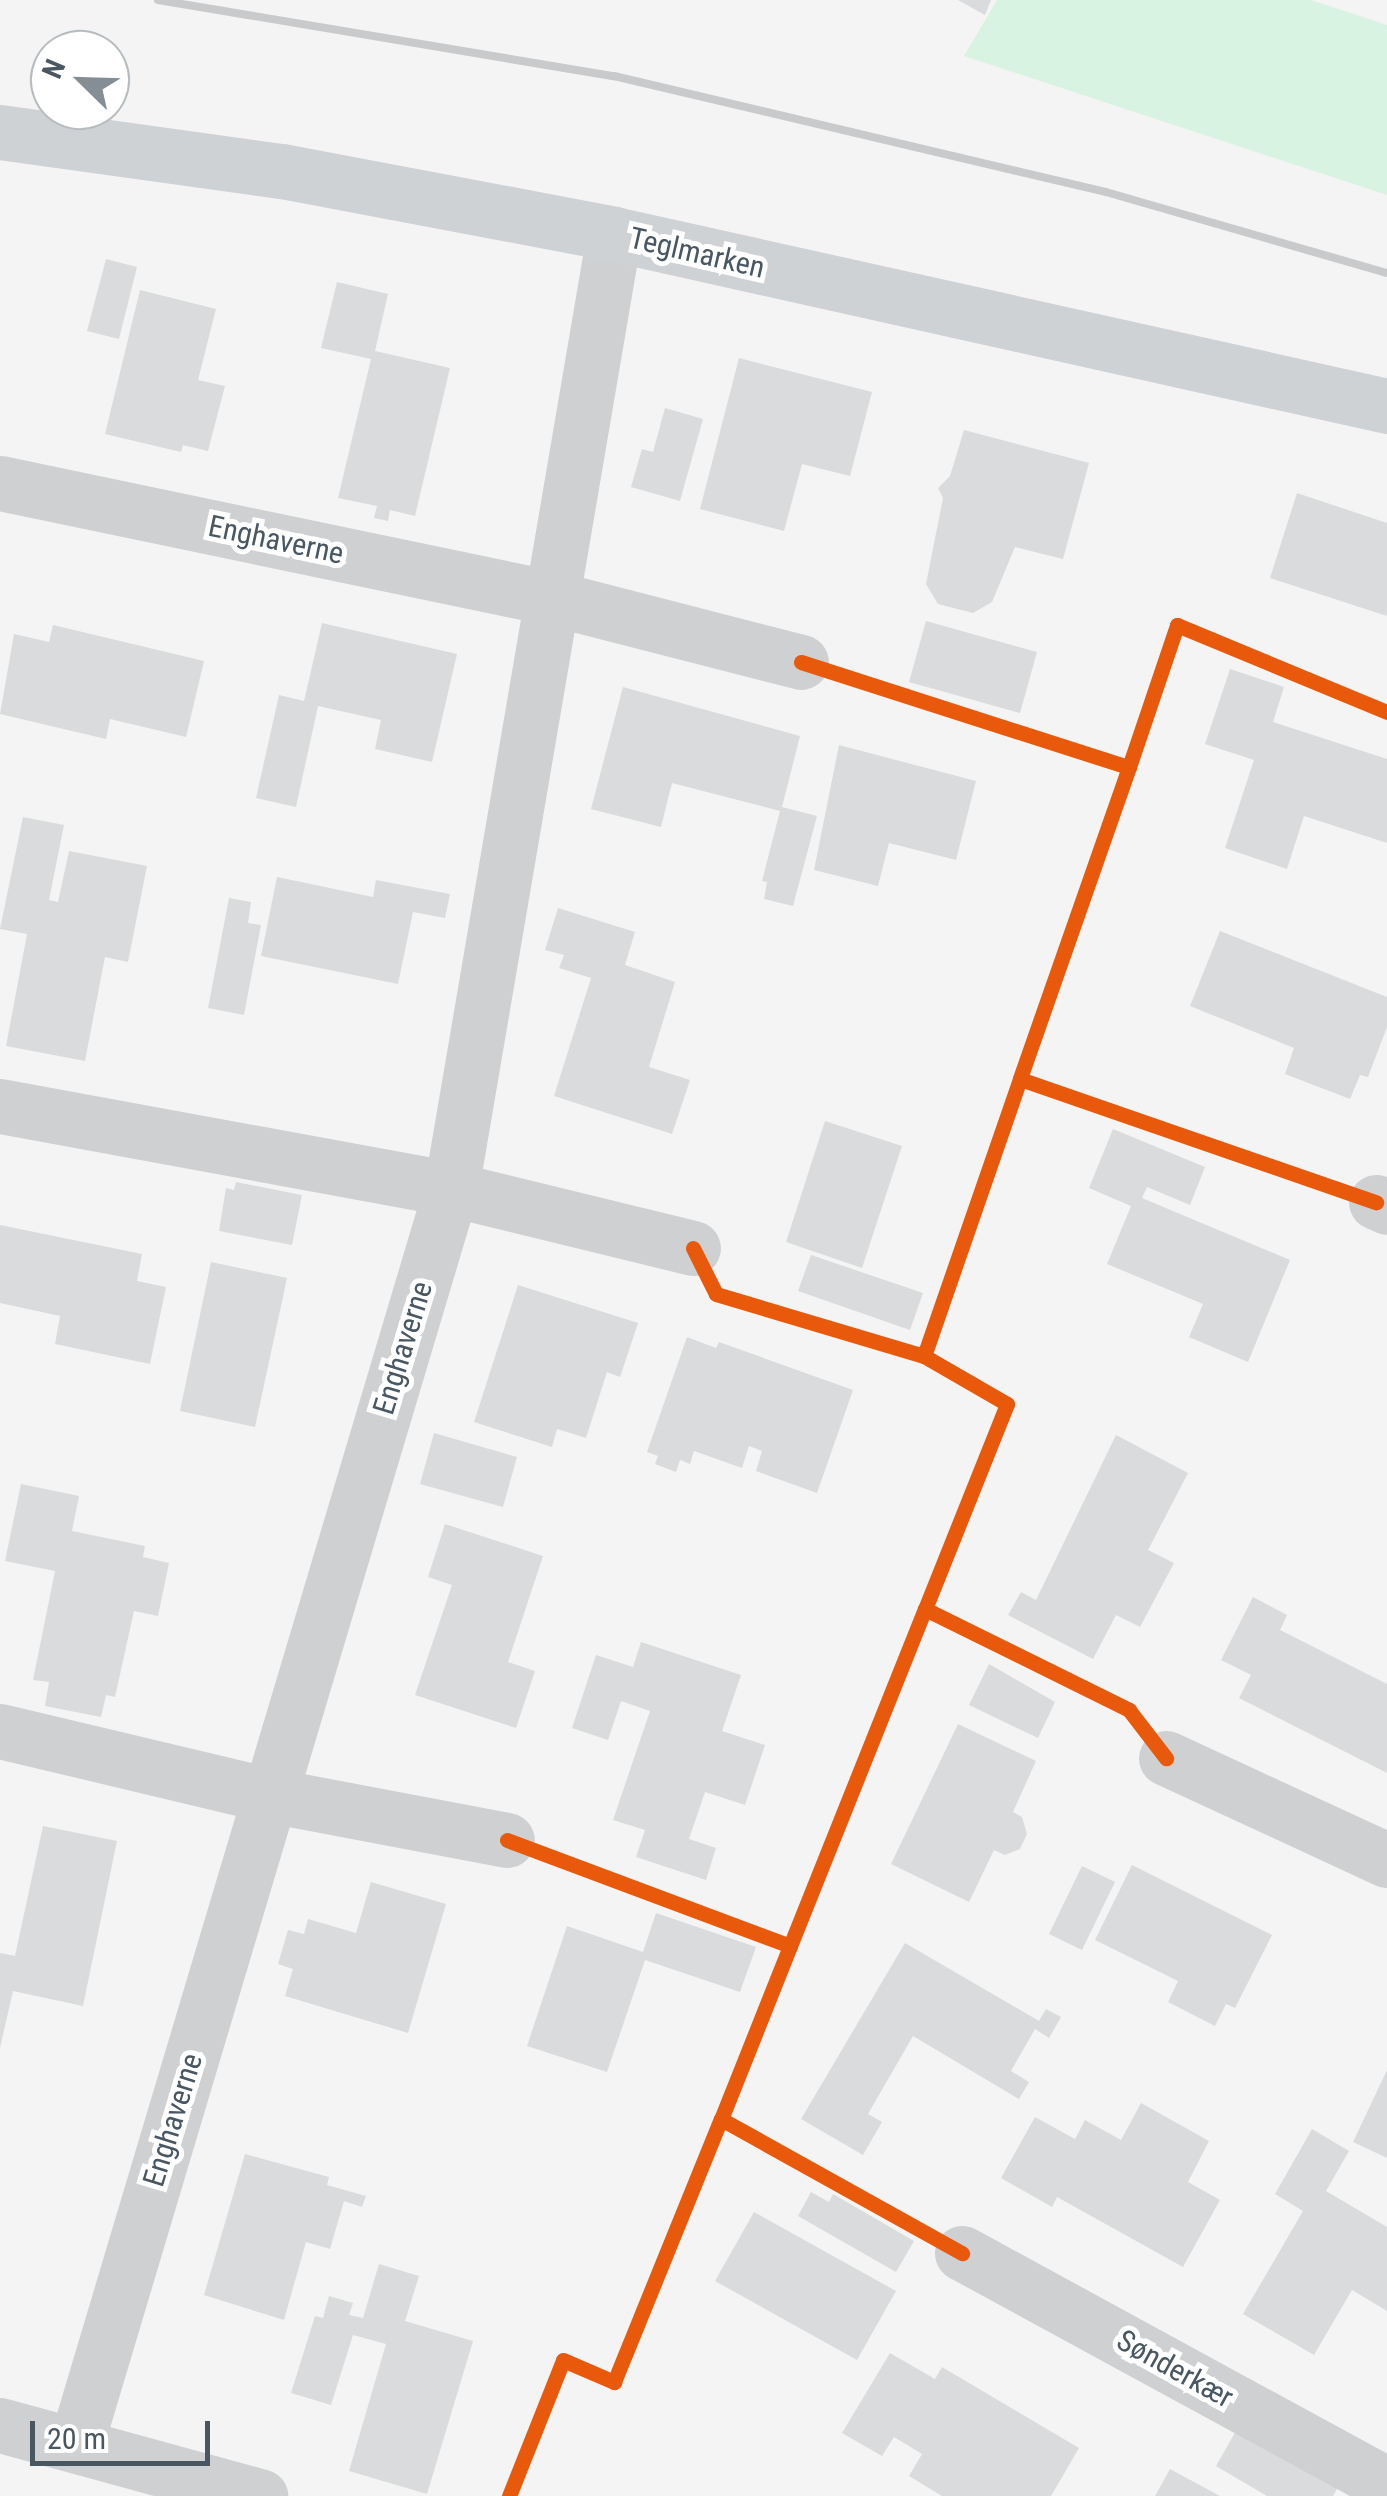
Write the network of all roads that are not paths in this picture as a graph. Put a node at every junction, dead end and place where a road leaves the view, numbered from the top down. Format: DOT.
graph roads {
  1 [pos="0,132"];
  2 [pos="614,234"];
  3 [pos="1387,406"];
  4 [pos="0,483"];
  5 [pos="552,598"];
  6 [pos="801,662"];
  7 [pos="0,1106"];
  8 [pos="451,1188"];
  9 [pos="693,1248"];
  10 [pos="0,1731"];
  11 [pos="1166,1758"];
  12 [pos="269,1796"];
  13 [pos="507,1840"];
  14 [pos="1387,1860"];
  15 [pos="962,2253"];
  16 [pos="0,2424"];
  17 [pos="76,2444"];
  18 [pos="1387,2485"];
  19 [pos="260,2496"];
  1 -- 2 [label="street, Teglmarken"];
  2 -- 3 [label="street, Teglmarken"];
  2 -- 5 [label="street, Enghaverne"];
  4 -- 5 [label="street, Enghaverne"];
  5 -- 6 [label="street, Enghaverne"];
  5 -- 8 [label="street, Enghaverne"];
  7 -- 8 [label="street"];
  8 -- 9 [label="street"];
  8 -- 12 [label="street, Enghaverne"];
  10 -- 12 [label="street"];
  11 -- 14 [label="street"];
  12 -- 13 [label="street"];
  12 -- 17 [label="street, Enghaverne"];
  15 -- 18 [label="street, Sønderkær"];
  16 -- 17 [label="street"];
  17 -- 19 [label="street"];
}
